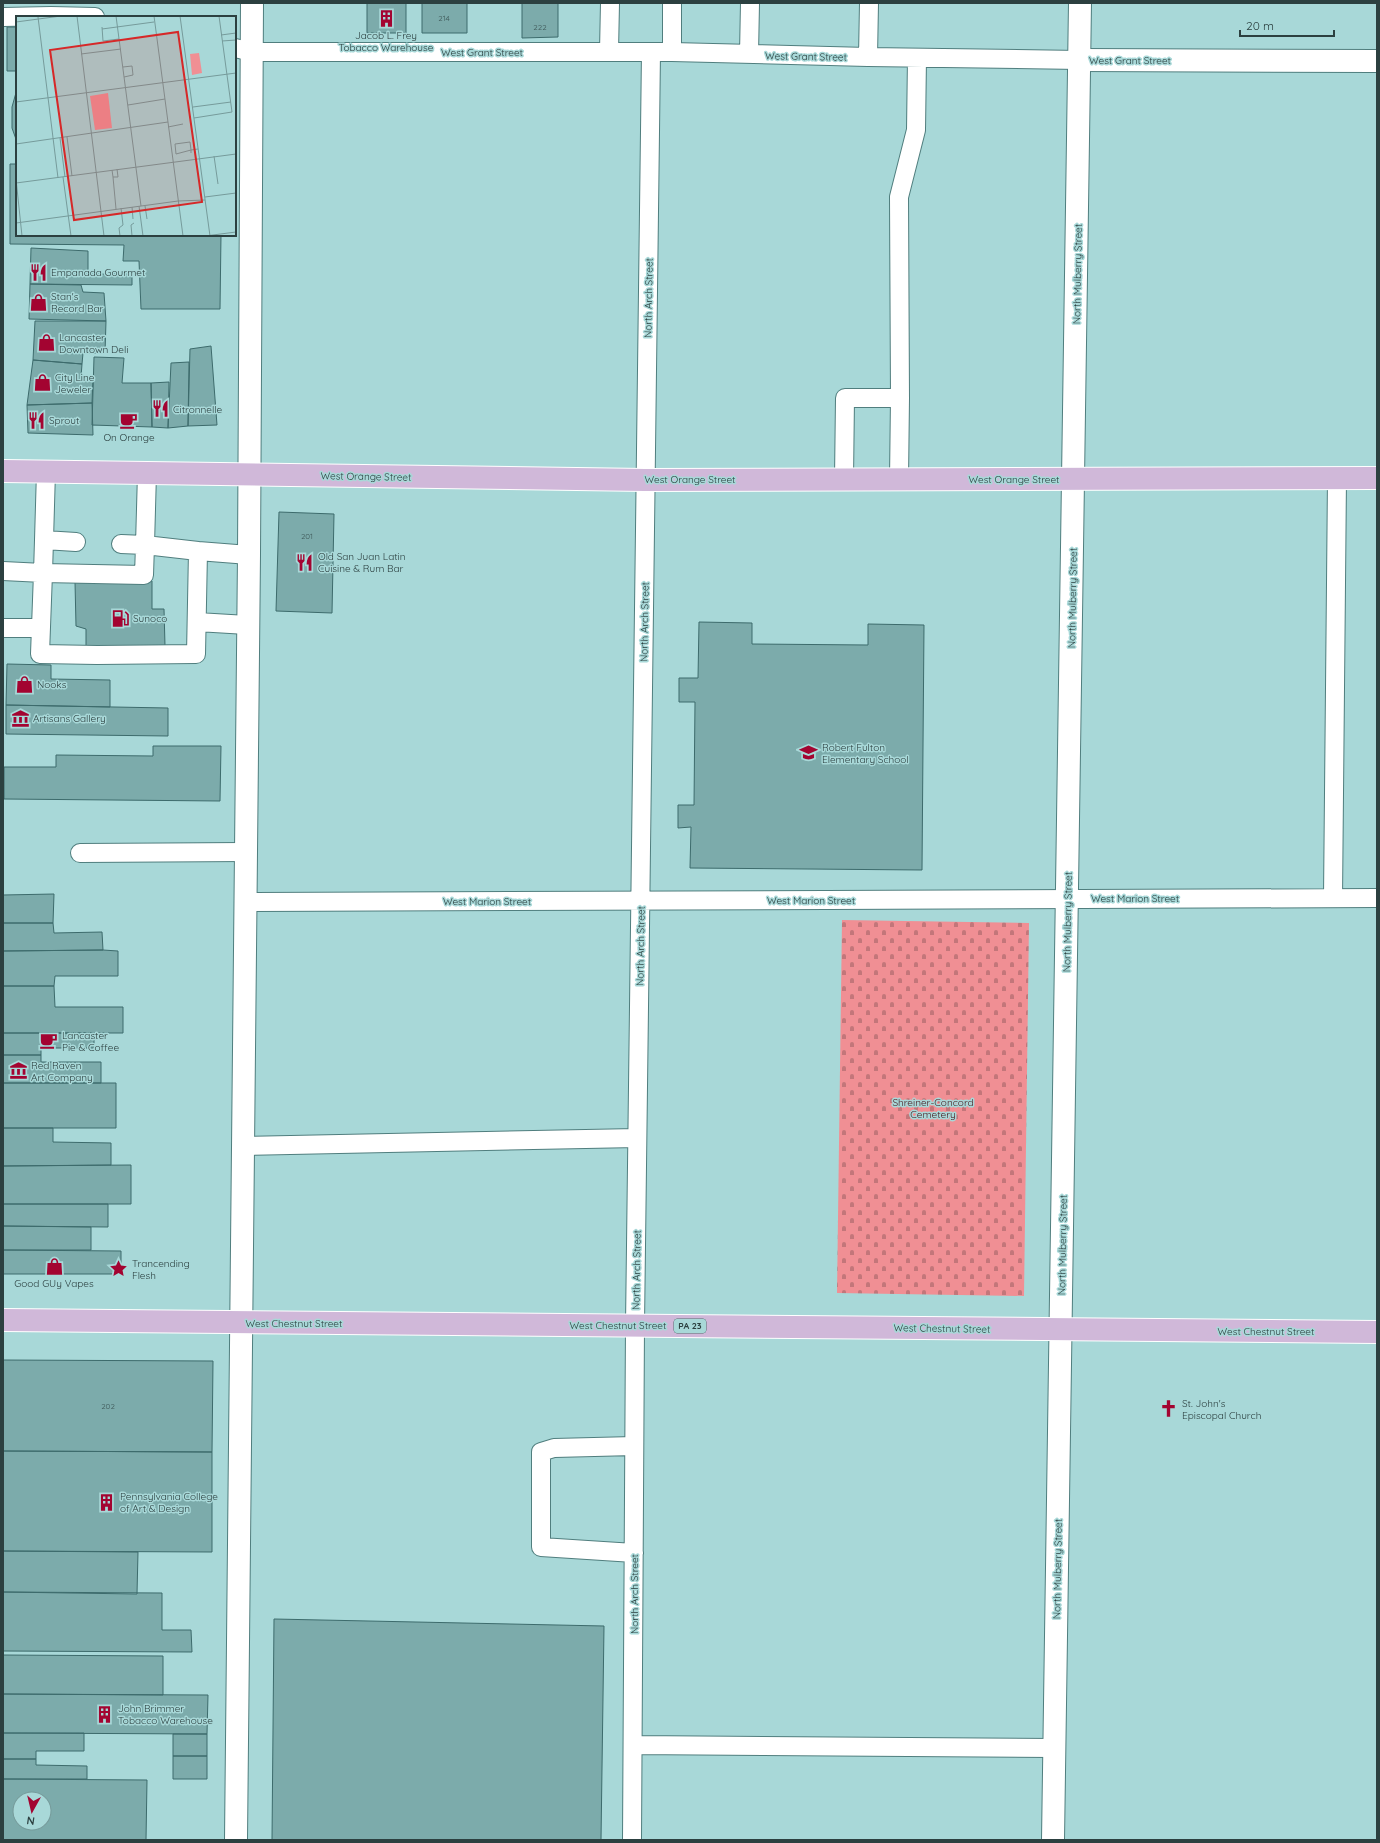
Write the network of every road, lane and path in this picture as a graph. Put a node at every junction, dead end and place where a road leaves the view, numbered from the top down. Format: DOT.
graph roads {
  1 [pos="252,3"];
  2 [pos="610,3"];
  3 [pos="672,3"];
  4 [pos="750,3"];
  5 [pos="870,3"];
  6 [pos="1080,3"];
  7 [pos="3,17"];
  8 [pos="16,17"];
  9 [pos="243,50"];
  10 [pos="609,52"];
  11 [pos="650,52"];
  12 [pos="672,52"];
  13 [pos="749,54"];
  14 [pos="868,57"];
  15 [pos="917,58"];
  16 [pos="1080,60"];
  17 [pos="1377,61"];
  18 [pos="900,398"];
  19 [pos="3,471"];
  20 [pos="46,471"];
  21 [pos="147,473"];
  22 [pos="249,474"];
  23 [pos="1337,478"];
  24 [pos="1377,478"];
  25 [pos="844,479"];
  26 [pos="899,479"];
  27 [pos="1074,479"];
  28 [pos="646,480"];
  29 [pos="44,540"];
  30 [pos="76,542"];
  31 [pos="121,544"];
  32 [pos="145,545"];
  33 [pos="198,551"];
  34 [pos="249,554"];
  35 [pos="3,571"];
  36 [pos="43,572"];
  37 [pos="197,622"];
  38 [pos="247,625"];
  39 [pos="3,628"];
  40 [pos="40,628"];
  41 [pos="246,852"];
  42 [pos="80,853"];
  43 [pos="1334,898"];
  44 [pos="1377,898"];
  45 [pos="1067,899"];
  46 [pos="640,900"];
  47 [pos="245,902"];
  48 [pos="637,1138"];
  49 [pos="243,1146"];
  50 [pos="3,1320"];
  51 [pos="241,1322"];
  52 [pos="635,1325"];
  53 [pos="1061,1329"];
  54 [pos="1377,1332"];
  55 [pos="634,1446"];
  56 [pos="634,1553"];
  57 [pos="633,1745"];
  58 [pos="1054,1748"];
  59 [pos="236,1840"];
  60 [pos="632,1840"];
  61 [pos="1053,1840"];
  1 -- 9 [label="street"];
  2 -- 10 [label="lane"];
  3 -- 12 [label="lane"];
  4 -- 13 [label="lane"];
  5 -- 14 [label="lane"];
  6 -- 16 [label="street, North Mulberry Street"];
  7 -- 8 [label="lane"];
  9 -- 10 [label="lane, West Grant Street"];
  9 -- 22 [label="street"];
  10 -- 11 [label="lane, West Grant Street"];
  11 -- 12 [label="lane, West Grant Street"];
  11 -- 28 [label="lane, North Arch Street"];
  12 -- 13 [label="lane, West Grant Street"];
  13 -- 14 [label="lane, West Grant Street"];
  14 -- 15 [label="lane, West Grant Street"];
  15 -- 16 [label="lane, West Grant Street"];
  15 -- 18 [label="lane"];
  16 -- 17 [label="street, West Grant Street"];
  16 -- 27 [label="street, North Mulberry Street"];
  18 -- 25 [label="lane"];
  18 -- 26 [label="lane"];
  19 -- 20 [label="main road, West Orange Street"];
  20 -- 21 [label="main road, West Orange Street"];
  20 -- 29 [label="lane"];
  21 -- 22 [label="main road, West Orange Street"];
  21 -- 32 [label="lane"];
  22 -- 28 [label="main road, West Orange Street"];
  22 -- 34 [label="street"];
  23 -- 24 [label="main road, West Orange Street"];
  23 -- 27 [label="main road, West Orange Street"];
  23 -- 43 [label="lane"];
  25 -- 26 [label="main road, West Orange Street"];
  25 -- 28 [label="main road, West Orange Street"];
  26 -- 27 [label="main road, West Orange Street"];
  27 -- 45 [label="street, North Mulberry Street"];
  28 -- 46 [label="lane, North Arch Street"];
  29 -- 30 [label="lane"];
  29 -- 36 [label="lane"];
  31 -- 32 [label="lane"];
  32 -- 33 [label="lane"];
  32 -- 36 [label="lane"];
  33 -- 34 [label="lane"];
  33 -- 37 [label="lane"];
  34 -- 38 [label="street"];
  35 -- 36 [label="lane"];
  36 -- 40 [label="lane"];
  37 -- 38 [label="lane"];
  37 -- 40 [label="lane"];
  38 -- 41 [label="street"];
  39 -- 40 [label="lane"];
  41 -- 42 [label="lane"];
  41 -- 47 [label="street"];
  43 -- 44 [label="lane, West Marion Street"];
  43 -- 45 [label="lane, West Marion Street"];
  45 -- 46 [label="lane, West Marion Street"];
  45 -- 53 [label="street, North Mulberry Street"];
  46 -- 47 [label="lane, West Marion Street"];
  46 -- 48 [label="lane, North Arch Street"];
  47 -- 49 [label="street"];
  48 -- 49 [label="lane"];
  48 -- 52 [label="lane, North Arch Street"];
  49 -- 51 [label="street"];
  50 -- 51 [label="main road, West Chestnut Street / PA 23"];
  51 -- 52 [label="main road, West Chestnut Street / PA 23"];
  51 -- 59 [label="street"];
  52 -- 53 [label="main road, West Chestnut Street / PA 23"];
  52 -- 55 [label="lane, North Arch Street"];
  53 -- 54 [label="main road, West Chestnut Street / PA 23"];
  53 -- 58 [label="street, North Mulberry Street"];
  55 -- 56 [label="lane, North Arch Street"];
  55 -- 56 [label="lane"];
  56 -- 57 [label="lane, North Arch Street"];
  57 -- 58 [label="lane"];
  57 -- 60 [label="lane, North Arch Street"];
  58 -- 61 [label="street, North Mulberry Street"];
}
